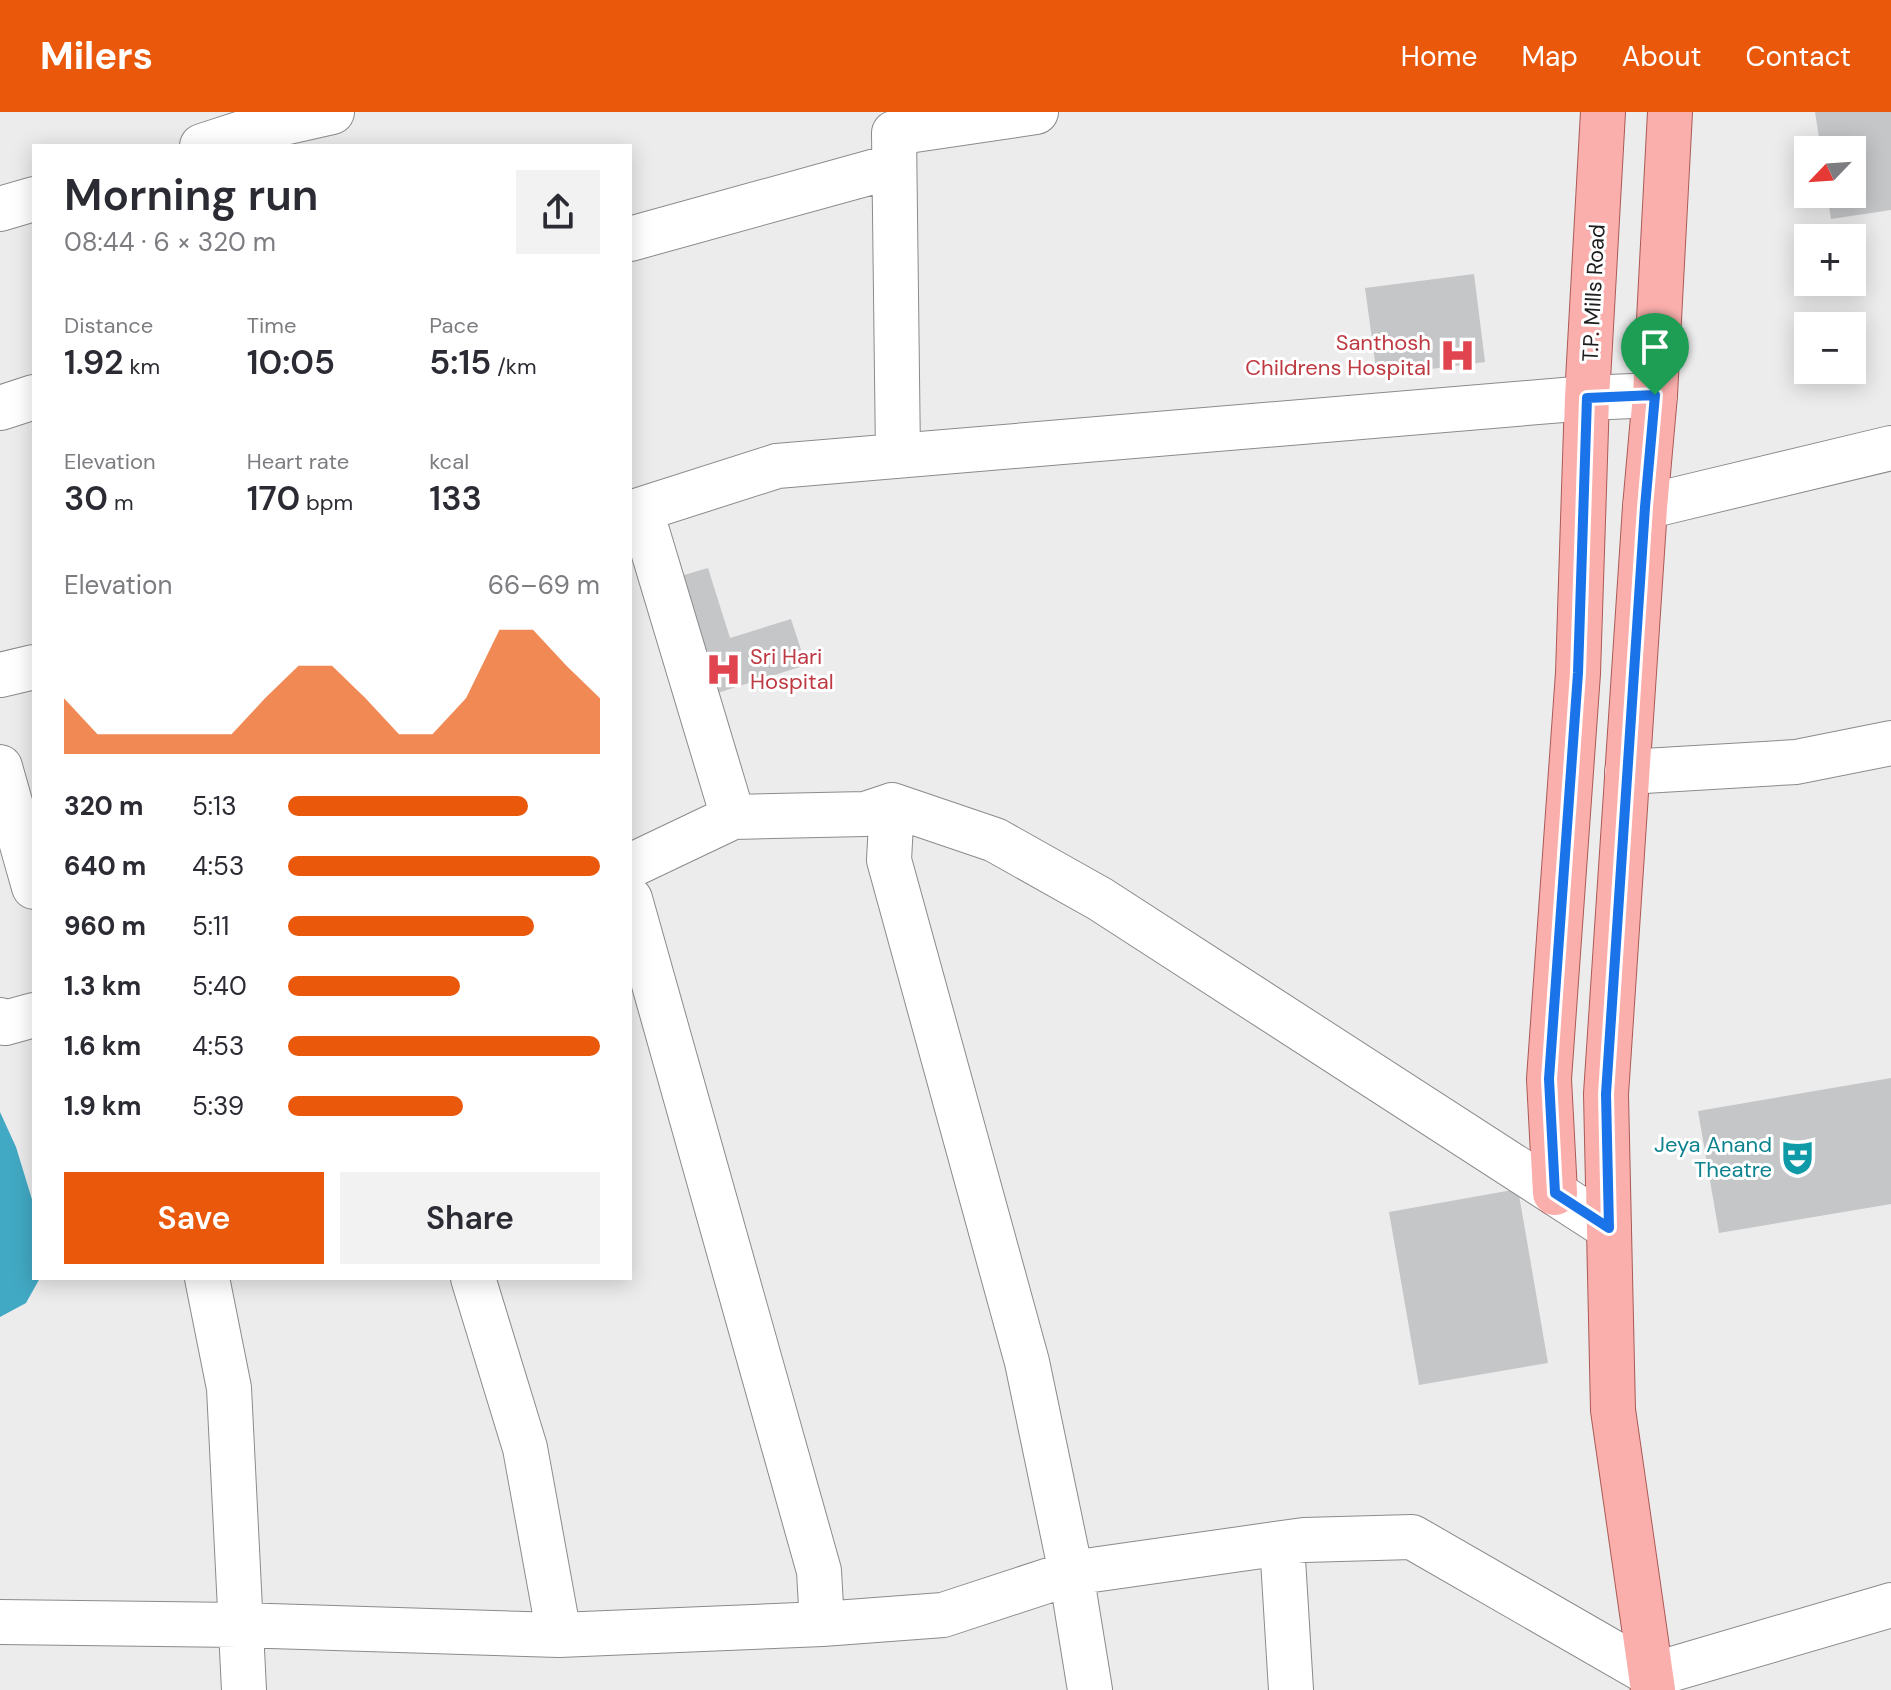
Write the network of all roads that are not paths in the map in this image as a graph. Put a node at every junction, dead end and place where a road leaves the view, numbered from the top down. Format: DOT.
graph roads {
  1 [pos="332,112"];
  2 [pos="1036,112"];
  3 [pos="1603,112"];
  4 [pos="1670,112"];
  5 [pos="208,144"];
  6 [pos="894,166"];
  7 [pos="32,200"];
  8 [pos="0,209"];
  9 [pos="632,238"];
  10 [pos="1655,395"];
  11 [pos="32,398"];
  12 [pos="1587,398"];
  13 [pos="0,408"];
  14 [pos="1891,448"];
  15 [pos="898,456"];
  16 [pos="1645,507"];
  17 [pos="635,512"];
  18 [pos="32,667"];
  19 [pos="0,675"];
  20 [pos="1891,743"];
  21 [pos="0,767"];
  22 [pos="1627,772"];
  23 [pos="892,805"];
  24 [pos="733,817"];
  25 [pos="632,865"];
  26 [pos="32,880"];
  27 [pos="632,906"];
  28 [pos="32,1016"];
  29 [pos="0,1020"];
  30 [pos="1555,1193"];
  31 [pos="1609,1228"];
  32 [pos="207,1280"];
  33 [pos="474,1280"];
  34 [pos="1282,1543"];
  35 [pos="1071,1573"];
  36 [pos="1891,1605"];
  37 [pos="0,1622"];
  38 [pos="822,1624"];
  39 [pos="239,1625"];
  40 [pos="559,1635"];
  41 [pos="1652,1682"];
  42 [pos="244,1690"];
  43 [pos="1090,1690"];
  44 [pos="1291,1690"];
  1 -- 5 [label="street"];
  2 -- 6 [label="street"];
  3 -- 12 [label="main road, T.P. Mills Road"];
  4 -- 10 [label="main road"];
  6 -- 9 [label="street"];
  6 -- 15 [label="street"];
  7 -- 8 [label="street"];
  10 -- 12 [label="street"];
  10 -- 16 [label="main road"];
  11 -- 13 [label="street"];
  12 -- 15 [label="street"];
  12 -- 30 [label="main road, T.P. Mills Road"];
  14 -- 16 [label="street"];
  15 -- 17 [label="street"];
  16 -- 22 [label="main road"];
  17 -- 24 [label="street"];
  18 -- 19 [label="street"];
  20 -- 22 [label="street"];
  21 -- 26 [label="street"];
  22 -- 31 [label="main road"];
  23 -- 24 [label="street"];
  23 -- 30 [label="street"];
  23 -- 35 [label="street"];
  24 -- 25 [label="street"];
  27 -- 38 [label="street"];
  28 -- 29 [label="street"];
  30 -- 31 [label="street"];
  31 -- 41 [label="main road"];
  32 -- 39 [label="street"];
  33 -- 40 [label="street"];
  34 -- 35 [label="street"];
  34 -- 41 [label="street"];
  34 -- 44 [label="street"];
  35 -- 38 [label="street"];
  35 -- 43 [label="street"];
  36 -- 41 [label="street"];
  37 -- 39 [label="street"];
  38 -- 40 [label="street"];
  39 -- 40 [label="street"];
  39 -- 42 [label="street"];
}
